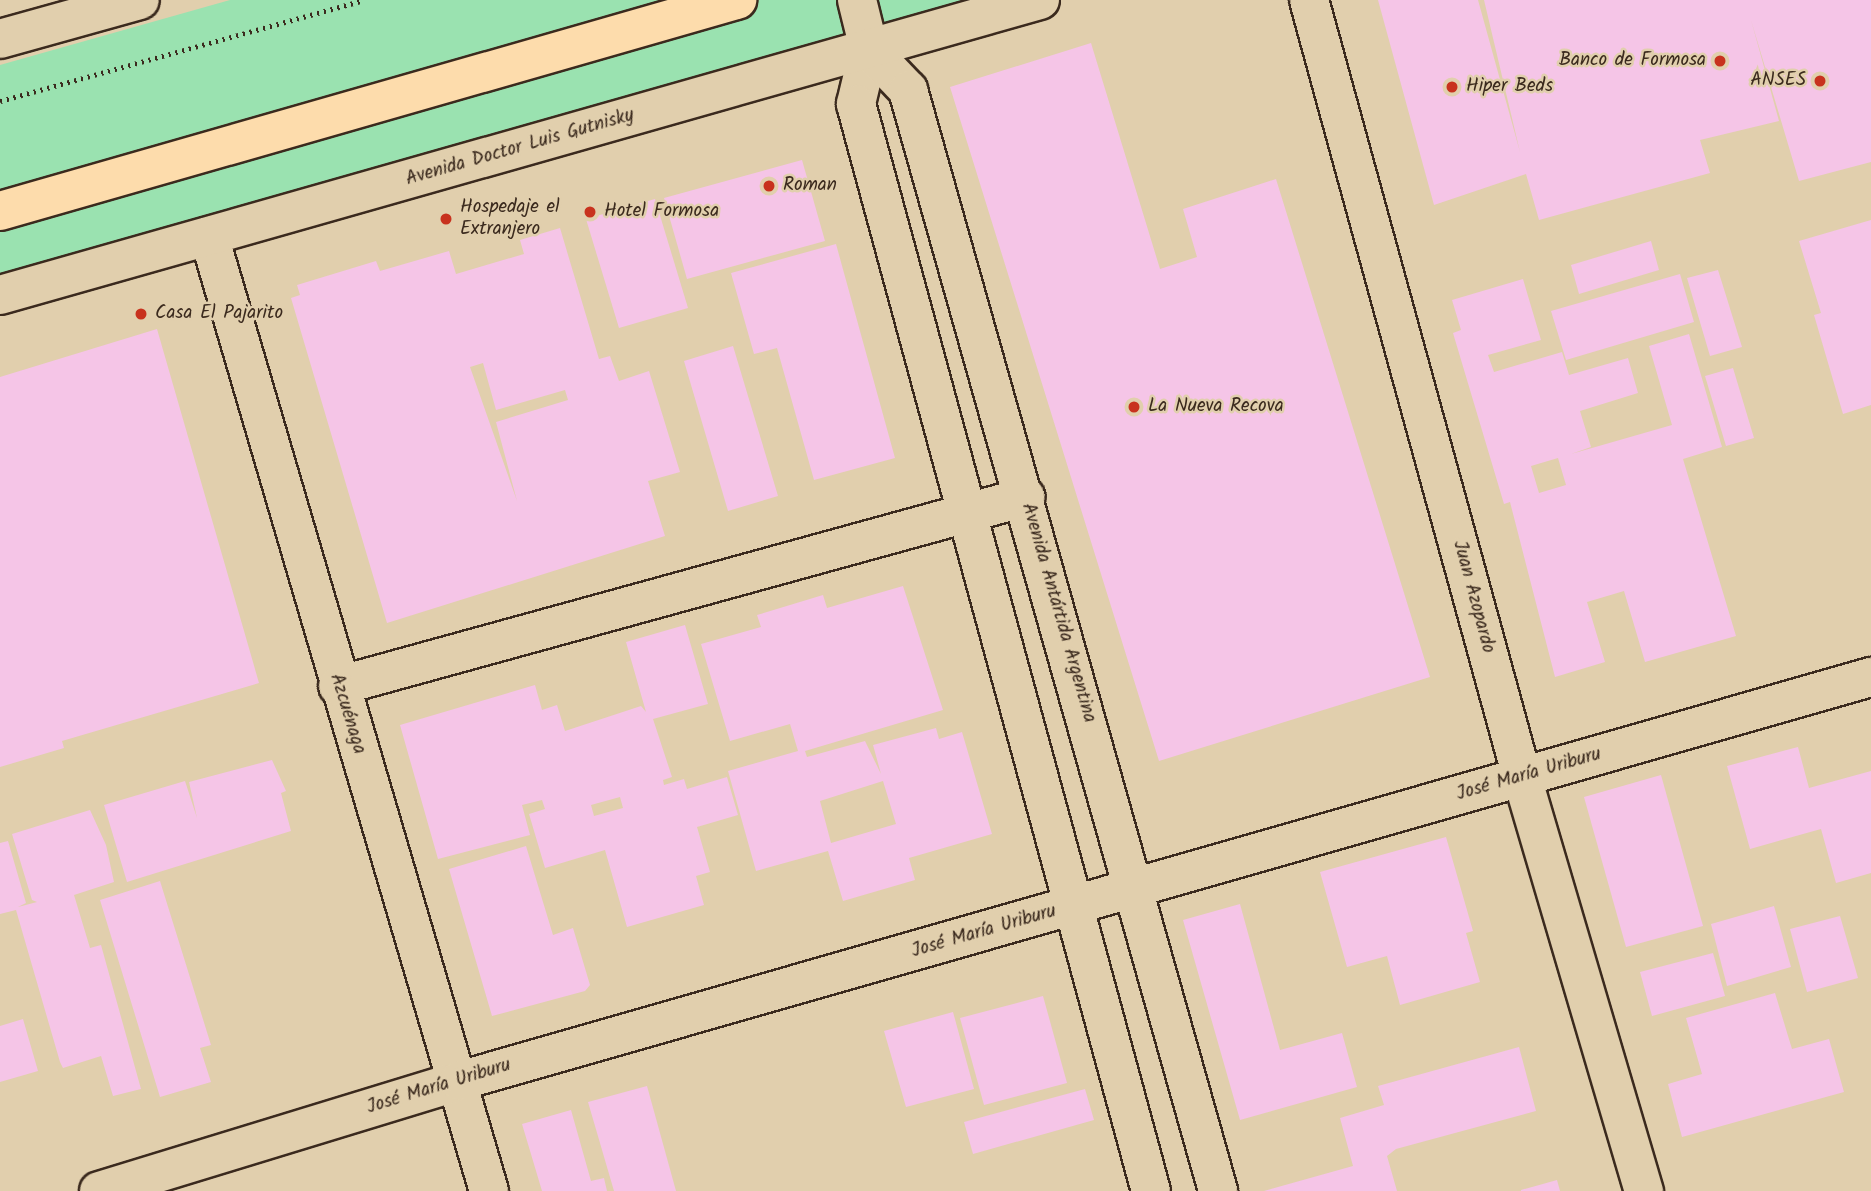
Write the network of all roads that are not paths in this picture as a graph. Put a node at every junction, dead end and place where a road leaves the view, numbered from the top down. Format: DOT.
graph roads {
  1 [pos="140,0"];
  2 [pos="737,0"];
  3 [pos="857,0"];
  4 [pos="1040,0"];
  5 [pos="1309,0"];
  6 [pos="0,39"];
  7 [pos="869,49"];
  8 [pos="0,211"];
  9 [pos="209,236"];
  10 [pos="0,295"];
  11 [pos="1026,497"];
  12 [pos="963,513"];
  13 [pos="1871,677"];
  14 [pos="338,686"];
  15 [pos="1522,777"];
  16 [pos="1134,888"];
  17 [pos="1071,907"];
  18 [pos="459,1081"];
  19 [pos="99,1191"];
  20 [pos="489,1191"];
  21 [pos="1151,1191"];
  22 [pos="1218,1191"];
  23 [pos="1644,1191"];
  1 -- 6 [label="street"];
  2 -- 8 [label="main road"];
  3 -- 7 [label="street, Avenida Antártida Argentina"];
  4 -- 7 [label="street, Avenida Doctor Luis Gutnisky"];
  5 -- 15 [label="street, Juan Azopardo"];
  7 -- 9 [label="street, Avenida Doctor Luis Gutnisky"];
  7 -- 11 [label="street, Avenida Antártida Argentina"];
  7 -- 12 [label="street, Avenida Antártida Argentina"];
  9 -- 10 [label="street, Avenida Doctor Luis Gutnisky"];
  9 -- 14 [label="street, Azcuénaga"];
  11 -- 12 [label="street"];
  11 -- 16 [label="street, Avenida Antártida Argentina"];
  12 -- 14 [label="street"];
  12 -- 17 [label="street, Avenida Antártida Argentina"];
  13 -- 15 [label="street, José María Uriburu"];
  14 -- 18 [label="street, Azcuénaga"];
  15 -- 16 [label="street, José María Uriburu"];
  15 -- 23 [label="street, Juan Azopardo"];
  16 -- 17 [label="street, José María Uriburu"];
  16 -- 22 [label="street, Avenida Antártida Argentina"];
  17 -- 18 [label="street, José María Uriburu"];
  17 -- 21 [label="street, Avenida Antártida Argentina"];
  18 -- 19 [label="street, José María Uriburu"];
  18 -- 20 [label="street, Azcuénaga"];
}
